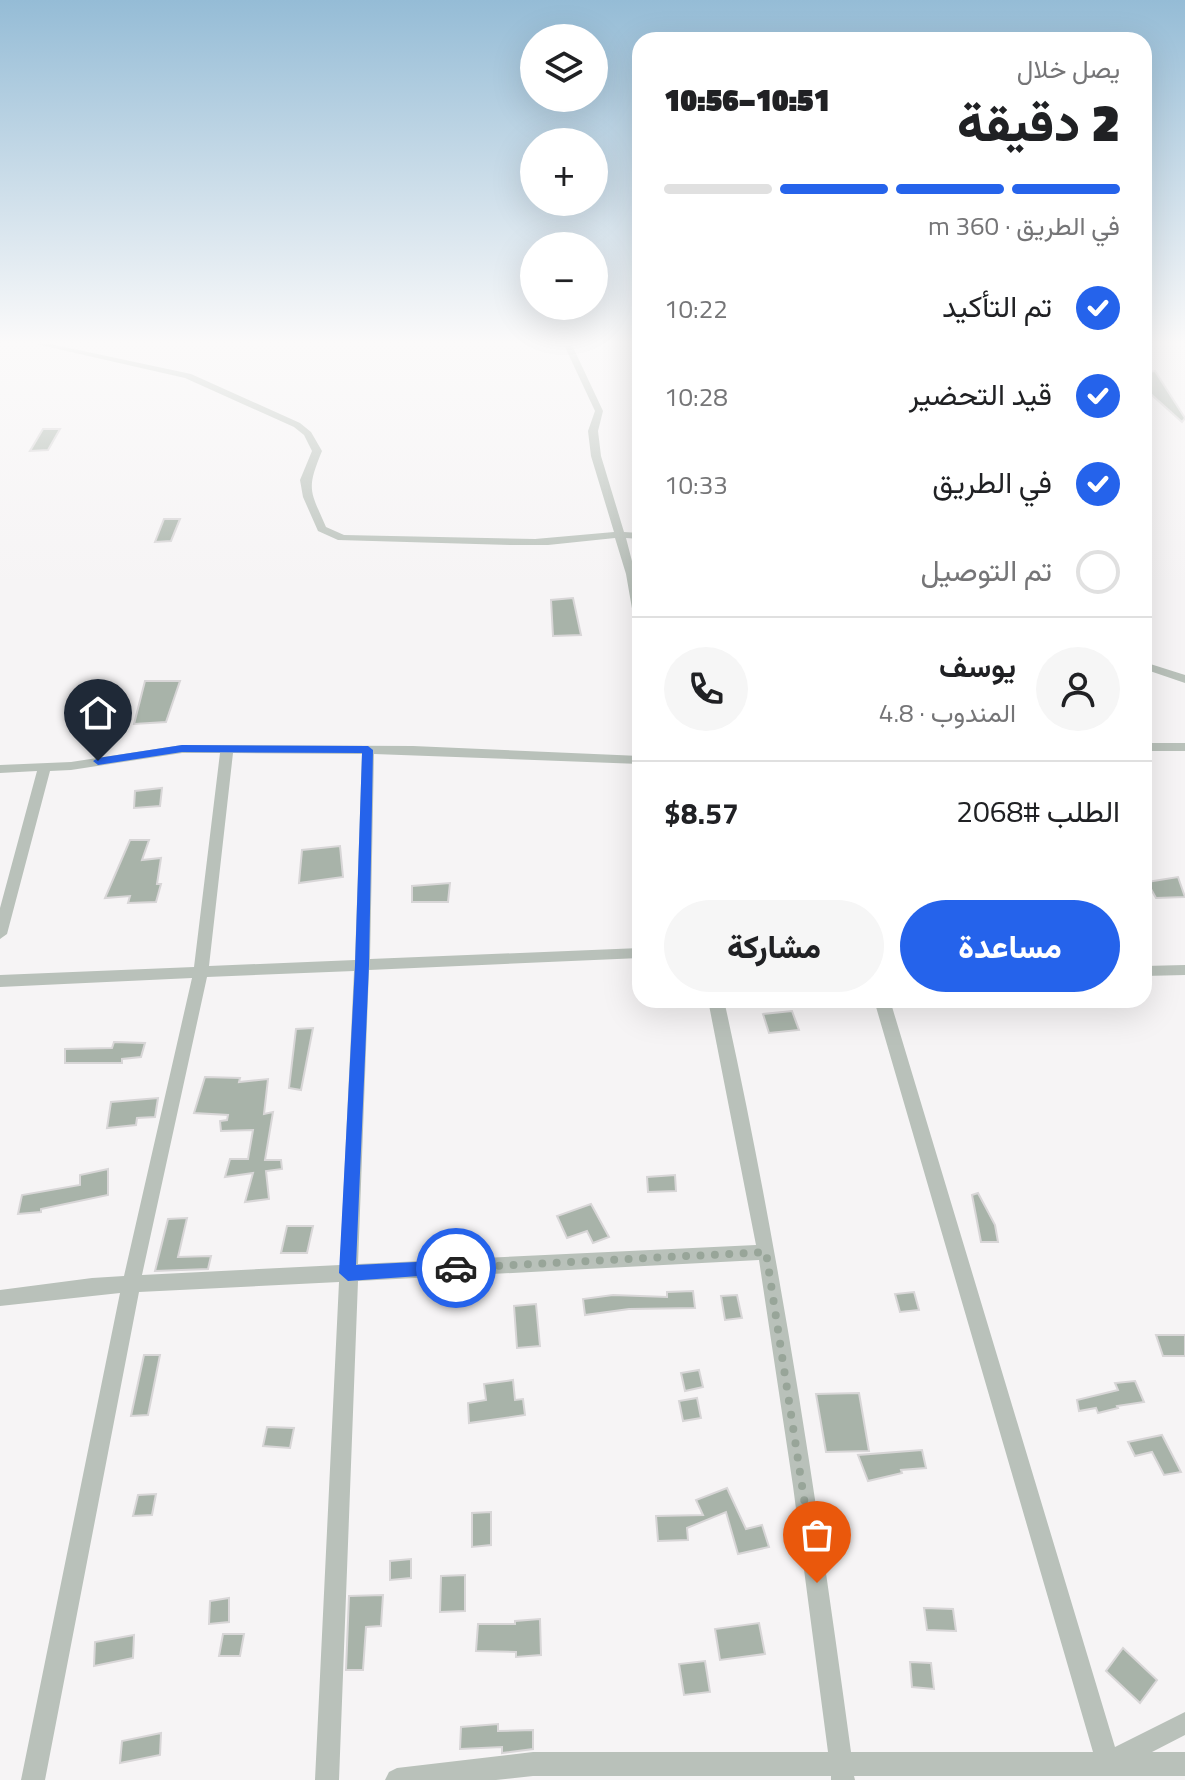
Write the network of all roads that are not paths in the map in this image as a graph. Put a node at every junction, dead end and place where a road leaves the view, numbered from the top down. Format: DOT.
graph roads {
  1 [pos="297,425"];
  2 [pos="595,425"];
  3 [pos="620,534"];
  4 [pos="632,535"];
  5 [pos="632,586"];
  6 [pos="1152,668"];
  7 [pos="1185,679"];
  8 [pos="1152,747"];
  9 [pos="1185,747"];
  10 [pos="227,749"];
  11 [pos="368,750"];
  12 [pos="632,760"];
  13 [pos="45,767"];
  14 [pos="0,769"];
  15 [pos="0,934"];
  16 [pos="632,953"];
  17 [pos="362,965"];
  18 [pos="1185,970"];
  19 [pos="1152,971"];
  20 [pos="201,972"];
  21 [pos="0,981"];
  22 [pos="718,1008"];
  23 [pos="884,1008"];
  24 [pos="766,1252"];
  25 [pos="348,1273"];
  26 [pos="131,1284"];
  27 [pos="0,1298"];
  28 [pos="1185,1723"];
  29 [pos="1108,1763"];
  30 [pos="1185,1764"];
  31 [pos="841,1771"];
  32 [pos="33,1780"];
  33 [pos="327,1780"];
  34 [pos="397,1780"];
  1 -- 3 [label="street"];
  2 -- 3 [label="street"];
  3 -- 4 [label="street"];
  3 -- 5 [label="street"];
  6 -- 7 [label="street"];
  8 -- 9 [label="street"];
  10 -- 11 [label="street"];
  10 -- 13 [label="street"];
  10 -- 20 [label="street"];
  11 -- 12 [label="street"];
  11 -- 17 [label="street"];
  13 -- 14 [label="street"];
  13 -- 15 [label="street"];
  16 -- 17 [label="street"];
  17 -- 20 [label="street"];
  17 -- 25 [label="street"];
  18 -- 19 [label="street"];
  20 -- 21 [label="street"];
  20 -- 26 [label="street"];
  22 -- 24 [label="street"];
  23 -- 29 [label="street"];
  24 -- 25 [label="street"];
  24 -- 31 [label="street"];
  25 -- 26 [label="street"];
  25 -- 33 [label="street"];
  26 -- 27 [label="street"];
  26 -- 32 [label="street"];
  28 -- 29 [label="street"];
  29 -- 30 [label="street"];
  29 -- 31 [label="street"];
  31 -- 34 [label="street"];
}
